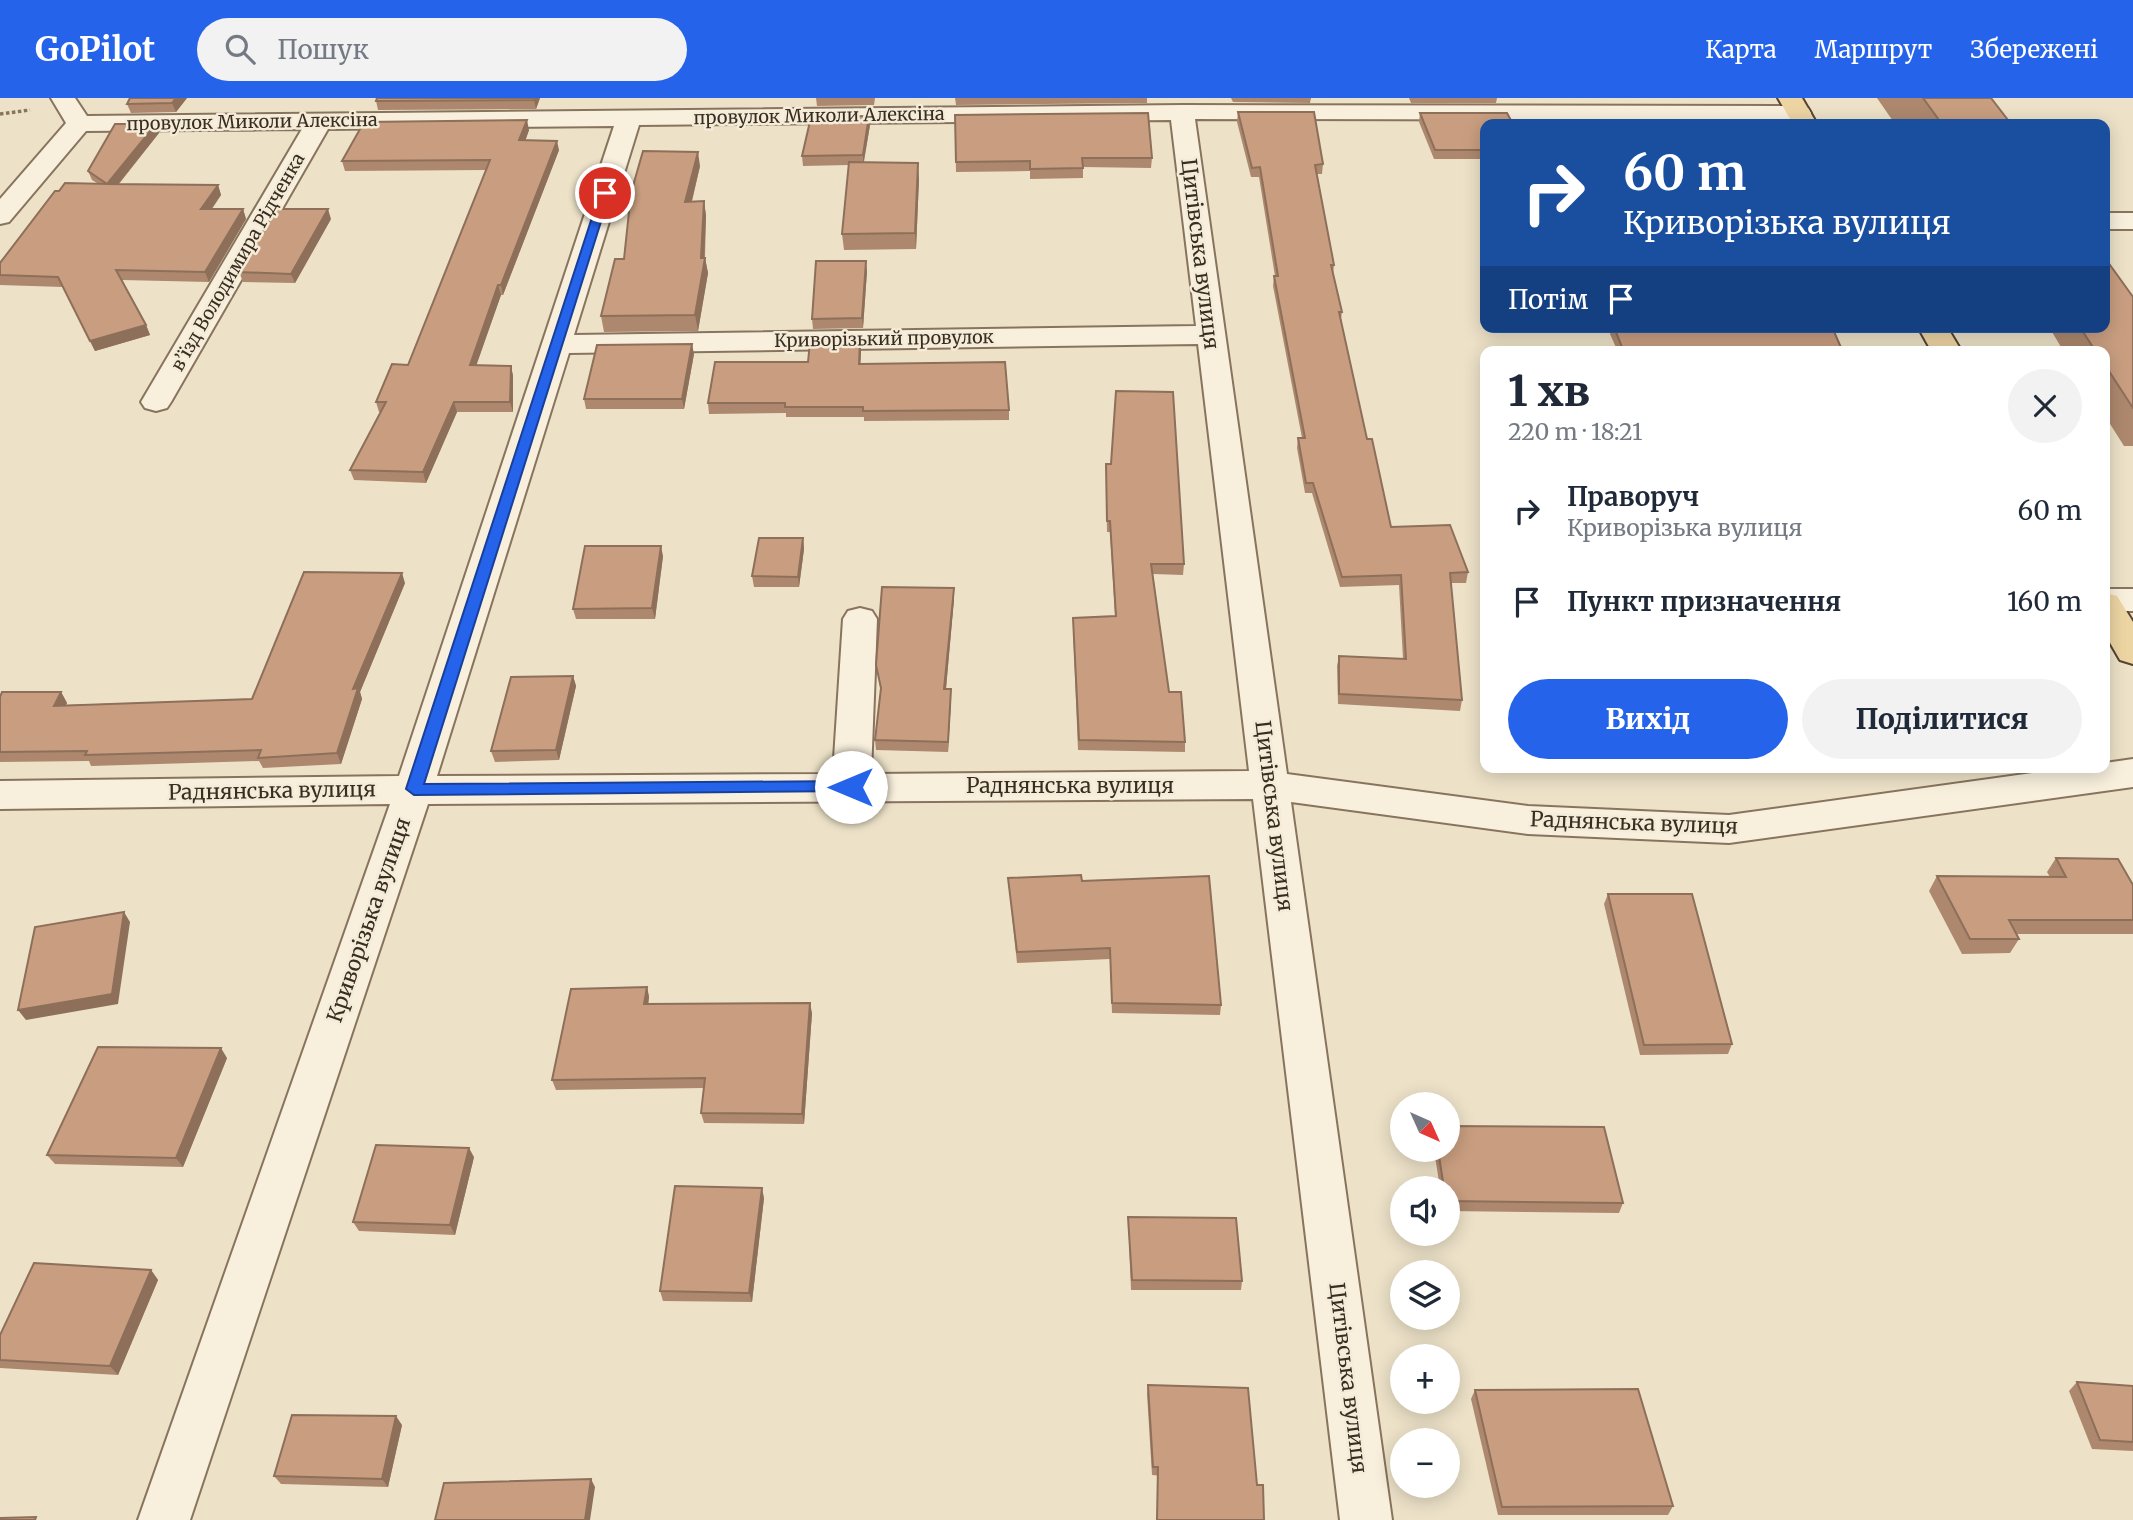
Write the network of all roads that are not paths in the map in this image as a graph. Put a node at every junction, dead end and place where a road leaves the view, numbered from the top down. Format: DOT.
graph roads {
  1 [pos="63,98"];
  2 [pos="1182,112"];
  3 [pos="1798,112"];
  4 [pos="629,118"];
  5 [pos="319,122"];
  6 [pos="79,124"];
  7 [pos="0,216"];
  8 [pos="2110,221"];
  9 [pos="2133,221"];
  10 [pos="1211,335"];
  11 [pos="557,344"];
  12 [pos="156,402"];
  13 [pos="2133,600"];
  14 [pos="2110,602"];
  15 [pos="2110,611"];
  16 [pos="860,619"];
  17 [pos="2133,652"];
  18 [pos="2133,773"];
  19 [pos="1270,785"];
  20 [pos="851,787"];
  21 [pos="414,789"];
  22 [pos="0,795"];
  23 [pos="164,1520"];
  24 [pos="1366,1520"];
  1 -- 6 [label="street"];
  2 -- 3 [label="street, провулок Миколи Алексіна"];
  2 -- 4 [label="street, провулок Миколи Алексіна"];
  2 -- 10 [label="street, Цитівська вулиця"];
  4 -- 5 [label="street, провулок Миколи Алексіна"];
  4 -- 11 [label="street, Криворізька вулиця"];
  5 -- 6 [label="street, провулок Миколи Алексіна"];
  5 -- 12 [label="street, в’їзд Володимира Рідченка"];
  6 -- 7 [label="street"];
  8 -- 9 [label="street"];
  10 -- 11 [label="street, Криворізький провулок"];
  10 -- 19 [label="street, Цитівська вулиця"];
  11 -- 21 [label="street, Криворізька вулиця"];
  13 -- 14 [label="street"];
  15 -- 17 [label="main road"];
  16 -- 20 [label="street"];
  18 -- 19 [label="street, Раднянська вулиця"];
  19 -- 20 [label="street, Раднянська вулиця"];
  19 -- 24 [label="street, Цитівська вулиця"];
  20 -- 21 [label="street, Раднянська вулиця"];
  21 -- 22 [label="street, Раднянська вулиця"];
  21 -- 23 [label="street, Криворізька вулиця"];
}
